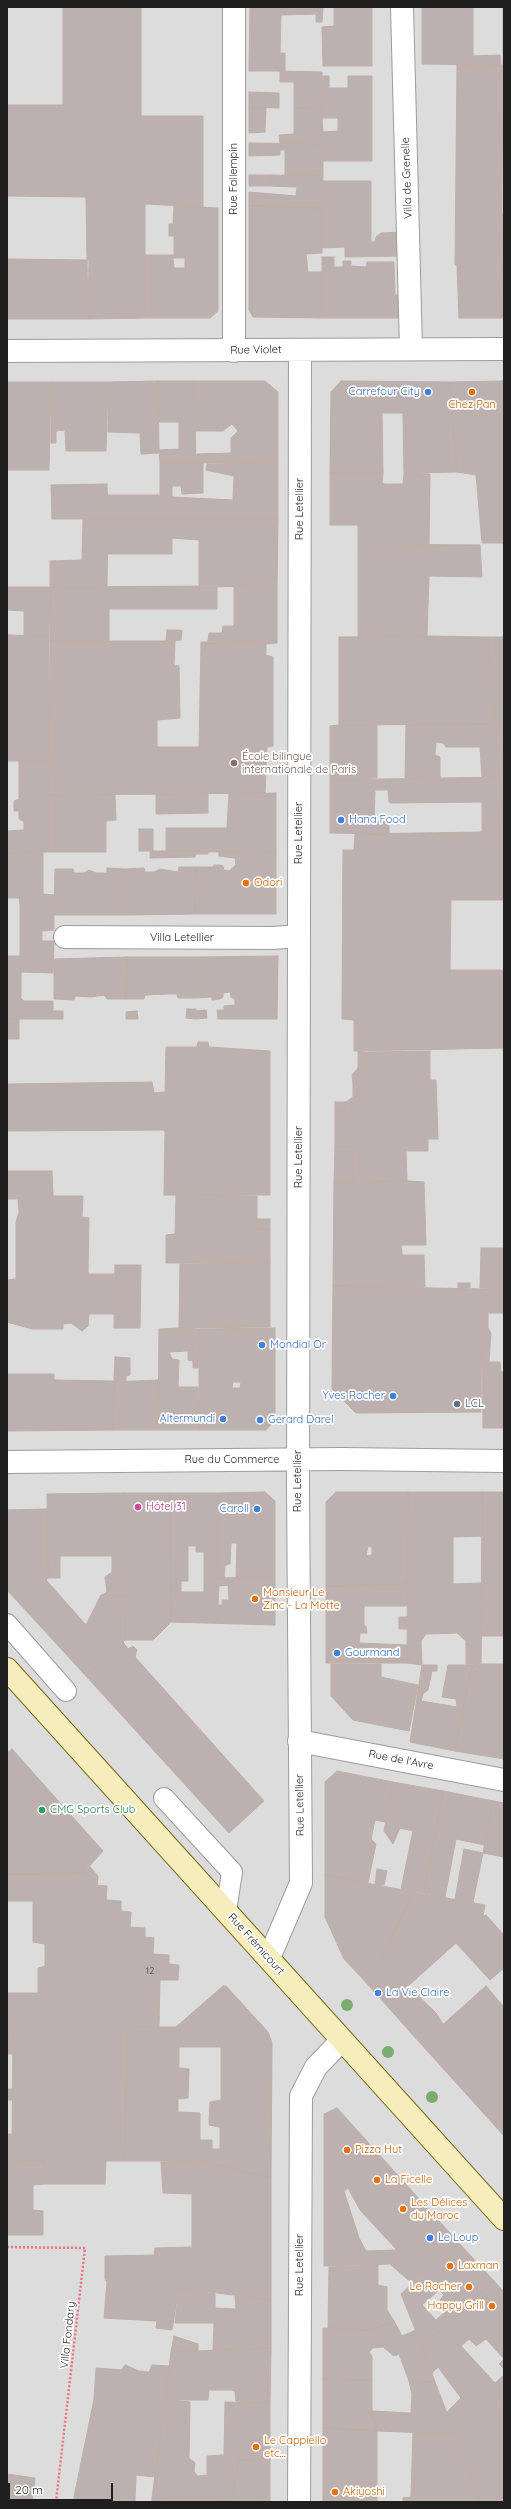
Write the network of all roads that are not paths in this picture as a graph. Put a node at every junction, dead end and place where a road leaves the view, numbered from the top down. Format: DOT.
graph roads {
  1 [pos="234,7"];
  2 [pos="402,7"];
  3 [pos="504,348"];
  4 [pos="411,349"];
  5 [pos="300,350"];
  6 [pos="7,351"];
  7 [pos="234,351"];
  8 [pos="299,936"];
  9 [pos="65,937"];
  10 [pos="298,1460"];
  11 [pos="504,1461"];
  12 [pos="7,1462"];
  13 [pos="7,1624"];
  14 [pos="7,1669"];
  15 [pos="66,1691"];
  16 [pos="299,1741"];
  17 [pos="504,1780"];
  18 [pos="164,1798"];
  19 [pos="226,1911"];
  20 [pos="269,1958"];
  21 [pos="340,2041"];
  22 [pos="504,2219"];
  23 [pos="299,2502"];
  1 -- 7 [label="street, Rue Fallempin"];
  2 -- 4 [label="street, Villa de Grenelle"];
  3 -- 4 [label="street, Rue Violet"];
  4 -- 5 [label="street, Rue Violet"];
  5 -- 7 [label="street, Rue Violet"];
  5 -- 8 [label="street, Rue Letellier"];
  6 -- 7 [label="street, Rue Violet"];
  8 -- 9 [label="street, Villa Letellier"];
  8 -- 10 [label="street, Rue Letellier"];
  10 -- 11 [label="street, Rue du Commerce"];
  10 -- 12 [label="street, Rue du Commerce"];
  10 -- 16 [label="street, Rue Letellier"];
  13 -- 15 [label="lane"];
  14 -- 19 [label="main road, Rue Frémicourt"];
  16 -- 17 [label="street, Rue de l'Avre"];
  16 -- 20 [label="street, Rue Letellier"];
  18 -- 19 [label="lane"];
  19 -- 20 [label="main road, Rue Frémicourt"];
  20 -- 21 [label="main road, Rue Frémicourt"];
  21 -- 22 [label="main road, Rue Frémicourt"];
  21 -- 23 [label="street, Rue Letellier"];
}
